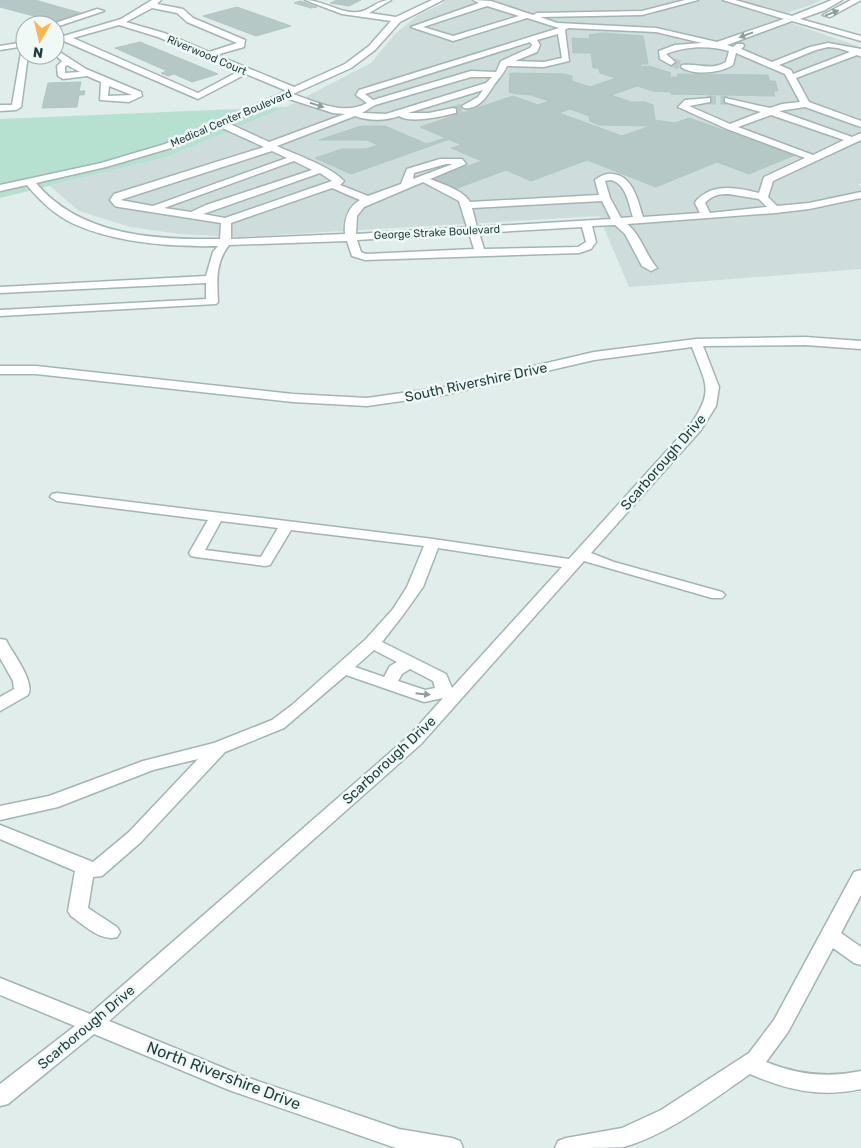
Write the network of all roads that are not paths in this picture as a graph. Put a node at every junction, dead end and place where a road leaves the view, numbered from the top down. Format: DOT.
graph roads {
  1 [pos="309,0"];
  2 [pos="387,0"];
  3 [pos="439,0"];
  4 [pos="679,0"];
  5 [pos="727,0"];
  6 [pos="838,0"];
  7 [pos="857,0"];
  8 [pos="482,1"];
  9 [pos="691,1"];
  10 [pos="154,2"];
  11 [pos="100,11"];
  12 [pos="360,15"];
  13 [pos="528,16"];
  14 [pos="792,19"];
  15 [pos="398,20"];
  16 [pos="66,21"];
  17 [pos="117,22"];
  18 [pos="806,23"];
  19 [pos="563,28"];
  20 [pos="83,33"];
  21 [pos="67,36"];
  22 [pos="532,39"];
  23 [pos="861,39"];
  24 [pos="717,45"];
  25 [pos="15,46"];
  26 [pos="0,48"];
  27 [pos="734,50"];
  28 [pos="860,52"];
  29 [pos="487,53"];
  30 [pos="207,55"];
  31 [pos="66,62"];
  32 [pos="671,62"];
  33 [pos="504,63"];
  34 [pos="774,64"];
  35 [pos="21,65"];
  36 [pos="685,67"];
  37 [pos="245,71"];
  38 [pos="89,72"];
  39 [pos="499,76"];
  40 [pos="792,76"];
  41 [pos="106,80"];
  42 [pos="489,85"];
  43 [pos="294,91"];
  44 [pos="707,100"];
  45 [pos="372,103"];
  46 [pos="806,104"];
  47 [pos="467,106"];
  48 [pos="0,108"];
  49 [pos="453,111"];
  50 [pos="769,111"];
  51 [pos="351,112"];
  52 [pos="387,117"];
  53 [pos="702,117"];
  54 [pos="220,123"];
  55 [pos="861,124"];
  56 [pos="730,127"];
  57 [pos="857,138"];
  58 [pos="270,147"];
  59 [pos="295,158"];
  60 [pos="813,158"];
  61 [pos="320,170"];
  62 [pos="30,182"];
  63 [pos="428,182"];
  64 [pos="332,185"];
  65 [pos="406,185"];
  66 [pos="0,188"];
  67 [pos="861,194"];
  68 [pos="764,197"];
  69 [pos="605,198"];
  70 [pos="368,200"];
  71 [pos="466,205"];
  72 [pos="154,210"];
  73 [pos="775,210"];
  74 [pos="191,216"];
  75 [pos="707,216"];
  76 [pos="639,220"];
  77 [pos="617,221"];
  78 [pos="226,222"];
  79 [pos="586,223"];
  80 [pos="474,230"];
  81 [pos="350,237"];
  82 [pos="225,244"];
  83 [pos="480,252"];
  84 [pos="651,268"];
  85 [pos="211,279"];
  86 [pos="0,290"];
  87 [pos="0,312"];
  88 [pos="696,343"];
  89 [pos="861,345"];
  90 [pos="0,370"];
  91 [pos="57,497"];
  92 [pos="217,516"];
  93 [pos="287,525"];
  94 [pos="433,543"];
  95 [pos="578,559"];
  96 [pos="717,595"];
  97 [pos="372,643"];
  98 [pos="0,644"];
  99 [pos="410,662"];
  100 [pos="343,669"];
  101 [pos="388,684"];
  102 [pos="450,694"];
  103 [pos="0,705"];
  104 [pos="219,748"];
  105 [pos="0,814"];
  106 [pos="0,832"];
  107 [pos="85,867"];
  108 [pos="861,877"];
  109 [pos="110,932"];
  110 [pos="830,936"];
  111 [pos="861,957"];
  112 [pos="0,986"];
  113 [pos="93,1024"];
  114 [pos="748,1064"];
  115 [pos="861,1080"];
  116 [pos="0,1097"];
  117 [pos="452,1148"];
  118 [pos="566,1148"];
  1 -- 12 [label="street"];
  2 -- 12 [label="street"];
  3 -- 15 [label="street, Medical Center Boulevard"];
  4 -- 9 [label="street"];
  5 -- 14 [label="street"];
  6 -- 14 [label="street"];
  18 -- 7 [label="street, one-way"];
  8 -- 13 [label="street"];
  8 -- 13 [label="street"];
  9 -- 13 [label="street"];
  10 -- 17 [label="street"];
  10 -- 30 [label="street"];
  11 -- 16 [label="street"];
  12 -- 15 [label="street"];
  13 -- 19 [label="street"];
  14 -- 18 [label="street"];
  14 -- 24 [label="street, one-way"];
  15 -- 43 [label="street, Medical Center Boulevard"];
  16 -- 20 [label="street"];
  17 -- 20 [label="street"];
  17 -- 30 [label="street, Riverwood Court"];
  18 -- 23 [label="street"];
  18 -- 27 [label="street"];
  19 -- 22 [label="street"];
  19 -- 24 [label="street"];
  19 -- 33 [label="street"];
  20 -- 21 [label="street"];
  21 -- 37 [label="street"];
  22 -- 29 [label="street"];
  22 -- 33 [label="street"];
  24 -- 27 [label="street"];
  24 -- 32 [label="street"];
  25 -- 26 [label="street"];
  27 -- 34 [label="street"];
  27 -- 36 [label="street"];
  28 -- 34 [label="street"];
  28 -- 40 [label="street"];
  29 -- 33 [label="street"];
  29 -- 45 [label="street"];
  30 -- 37 [label="street, Riverwood Court"];
  31 -- 38 [label="street"];
  31 -- 38 [label="street"];
  33 -- 39 [label="street"];
  34 -- 40 [label="street"];
  35 -- 48 [label="street"];
  37 -- 43 [label="street, Riverwood Court"];
  38 -- 41 [label="street"];
  39 -- 42 [label="street"];
  39 -- 45 [label="street"];
  40 -- 46 [label="street"];
  42 -- 47 [label="street"];
  42 -- 52 [label="street"];
  43 -- 51 [label="street, one-way"];
  43 -- 51 [label="street"];
  43 -- 54 [label="street, Medical Center Boulevard"];
  44 -- 53 [label="street"];
  45 -- 51 [label="street"];
  46 -- 50 [label="street"];
  46 -- 55 [label="street"];
  49 -- 52 [label="street"];
  50 -- 53 [label="street"];
  50 -- 56 [label="street"];
  50 -- 57 [label="street"];
  51 -- 52 [label="street"];
  51 -- 58 [label="street"];
  53 -- 56 [label="street"];
  54 -- 58 [label="street"];
  54 -- 62 [label="street, Medical Center Boulevard"];
  56 -- 60 [label="street"];
  57 -- 60 [label="street"];
  58 -- 59 [label="street"];
  58 -- 72 [label="street"];
  59 -- 61 [label="street"];
  59 -- 72 [label="street"];
  60 -- 68 [label="street"];
  61 -- 64 [label="street"];
  61 -- 74 [label="street"];
  62 -- 66 [label="street, Medical Center Boulevard"];
  62 -- 82 [label="street, George Strake Boulevard"];
  63 -- 71 [label="street"];
  64 -- 70 [label="street"];
  64 -- 78 [label="street"];
  65 -- 65 [label="street"];
  65 -- 70 [label="street"];
  67 -- 73 [label="street, George Strake Boulevard"];
  68 -- 73 [label="street"];
  68 -- 75 [label="street"];
  69 -- 71 [label="street"];
  69 -- 76 [label="street"];
  69 -- 77 [label="street"];
  70 -- 81 [label="street"];
  71 -- 80 [label="street"];
  72 -- 74 [label="street"];
  73 -- 75 [label="street, George Strake Boulevard"];
  74 -- 78 [label="street"];
  75 -- 76 [label="street, George Strake Boulevard"];
  76 -- 77 [label="street, George Strake Boulevard"];
  77 -- 79 [label="street, George Strake Boulevard"];
  77 -- 84 [label="street"];
  78 -- 82 [label="street"];
  79 -- 80 [label="street, George Strake Boulevard"];
  79 -- 83 [label="street"];
  80 -- 81 [label="street, George Strake Boulevard"];
  80 -- 83 [label="street"];
  81 -- 82 [label="street, George Strake Boulevard"];
  81 -- 83 [label="street"];
  82 -- 85 [label="street"];
  85 -- 86 [label="street"];
  85 -- 87 [label="street"];
  88 -- 89 [label="street, South Rivershire Drive"];
  88 -- 90 [label="street, South Rivershire Drive"];
  88 -- 95 [label="street, Scarborough Drive"];
  91 -- 92 [label="street"];
  92 -- 93 [label="street"];
  92 -- 93 [label="street"];
  93 -- 94 [label="street"];
  94 -- 95 [label="street"];
  94 -- 97 [label="street"];
  95 -- 96 [label="street"];
  95 -- 102 [label="street, Scarborough Drive"];
  97 -- 99 [label="street"];
  97 -- 100 [label="street"];
  98 -- 103 [label="street"];
  99 -- 101 [label="street"];
  99 -- 102 [label="street"];
  100 -- 101 [label="street"];
  100 -- 104 [label="street"];
  101 -- 102 [label="street, one-way"];
  102 -- 113 [label="street, Scarborough Drive"];
  104 -- 105 [label="street"];
  104 -- 107 [label="street"];
  106 -- 107 [label="street"];
  107 -- 109 [label="street"];
  108 -- 110 [label="street"];
  110 -- 111 [label="street"];
  110 -- 114 [label="street"];
  112 -- 113 [label="street, North Rivershire Drive"];
  113 -- 116 [label="street, Scarborough Drive"];
  113 -- 117 [label="street, North Rivershire Drive"];
  114 -- 115 [label="street"];
  114 -- 118 [label="street"];
}
